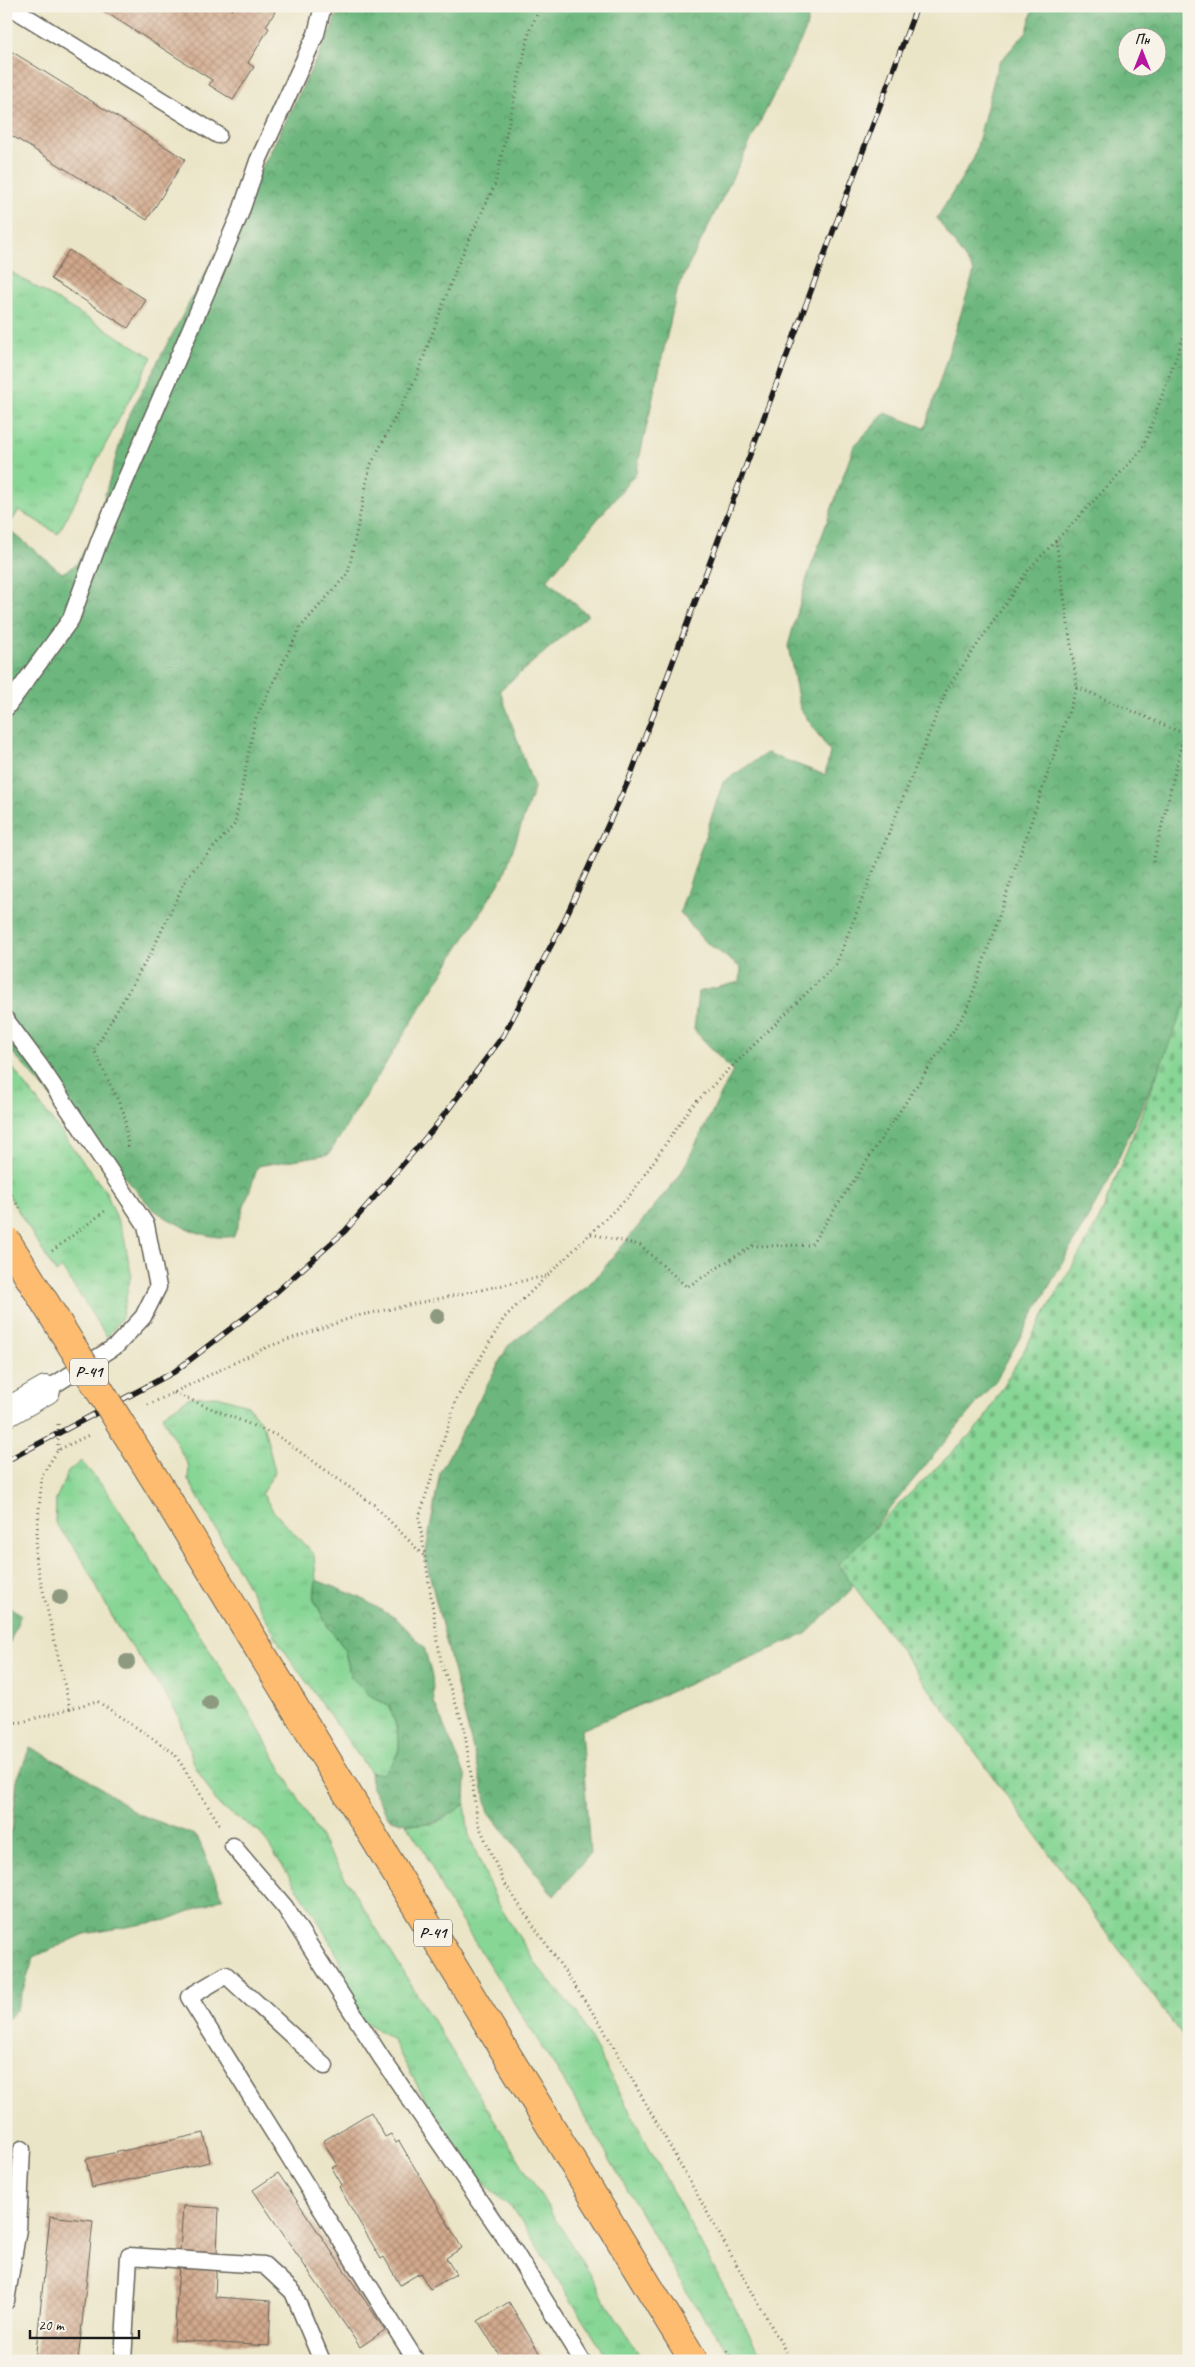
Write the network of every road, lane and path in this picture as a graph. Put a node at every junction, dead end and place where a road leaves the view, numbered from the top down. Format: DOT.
graph roads {
  1 [pos="9,6"];
  2 [pos="323,6"];
  3 [pos="541,6"];
  4 [pos="218,135"];
  5 [pos="1189,322"];
  6 [pos="1056,540"];
  7 [pos="1077,687"];
  8 [pos="6,708"];
  9 [pos="1184,734"];
  10 [pos="1189,736"];
  11 [pos="1153,862"];
  12 [pos="6,1020"];
  13 [pos="128,1151"];
  14 [pos="125,1195"];
  15 [pos="591,1234"];
  16 [pos="6,1240"];
  17 [pos="48,1254"];
  18 [pos="548,1275"];
  19 [pos="46,1390"];
  20 [pos="174,1393"];
  21 [pos="147,1406"];
  22 [pos="6,1413"];
  23 [pos="93,1433"];
  24 [pos="425,1557"];
  25 [pos="70,1709"];
  26 [pos="6,1723"];
  27 [pos="233,1846"];
  28 [pos="325,2066"];
  29 [pos="22,2149"];
  30 [pos="6,2301"];
  31 [pos="123,2361"];
  32 [pos="322,2361"];
  33 [pos="416,2361"];
  34 [pos="582,2361"];
  35 [pos="694,2361"];
  36 [pos="791,2361"];
  1 -- 4 [label="lane"];
  2 -- 8 [label="lane"];
  3 -- 13 [label="path"];
  5 -- 6 [label="path"];
  6 -- 7 [label="path"];
  6 -- 15 [label="path"];
  7 -- 9 [label="path"];
  7 -- 15 [label="path"];
  9 -- 10 [label="path"];
  9 -- 11 [label="path"];
  12 -- 14 [label="lane"];
  14 -- 17 [label="path"];
  14 -- 19 [label="lane"];
  15 -- 18 [label="path"];
  16 -- 35 [label="main road, Р-41, bridge"];
  18 -- 20 [label="path"];
  18 -- 24 [label="path"];
  19 -- 22 [label="street"];
  20 -- 21 [label="path"];
  20 -- 24 [label="path"];
  23 -- 25 [label="path"];
  24 -- 36 [label="path"];
  25 -- 26 [label="path"];
  25 -- 27 [label="path"];
  27 -- 34 [label="lane"];
  28 -- 33 [label="lane"];
  29 -- 30 [label="lane"];
  31 -- 32 [label="lane"];
}
